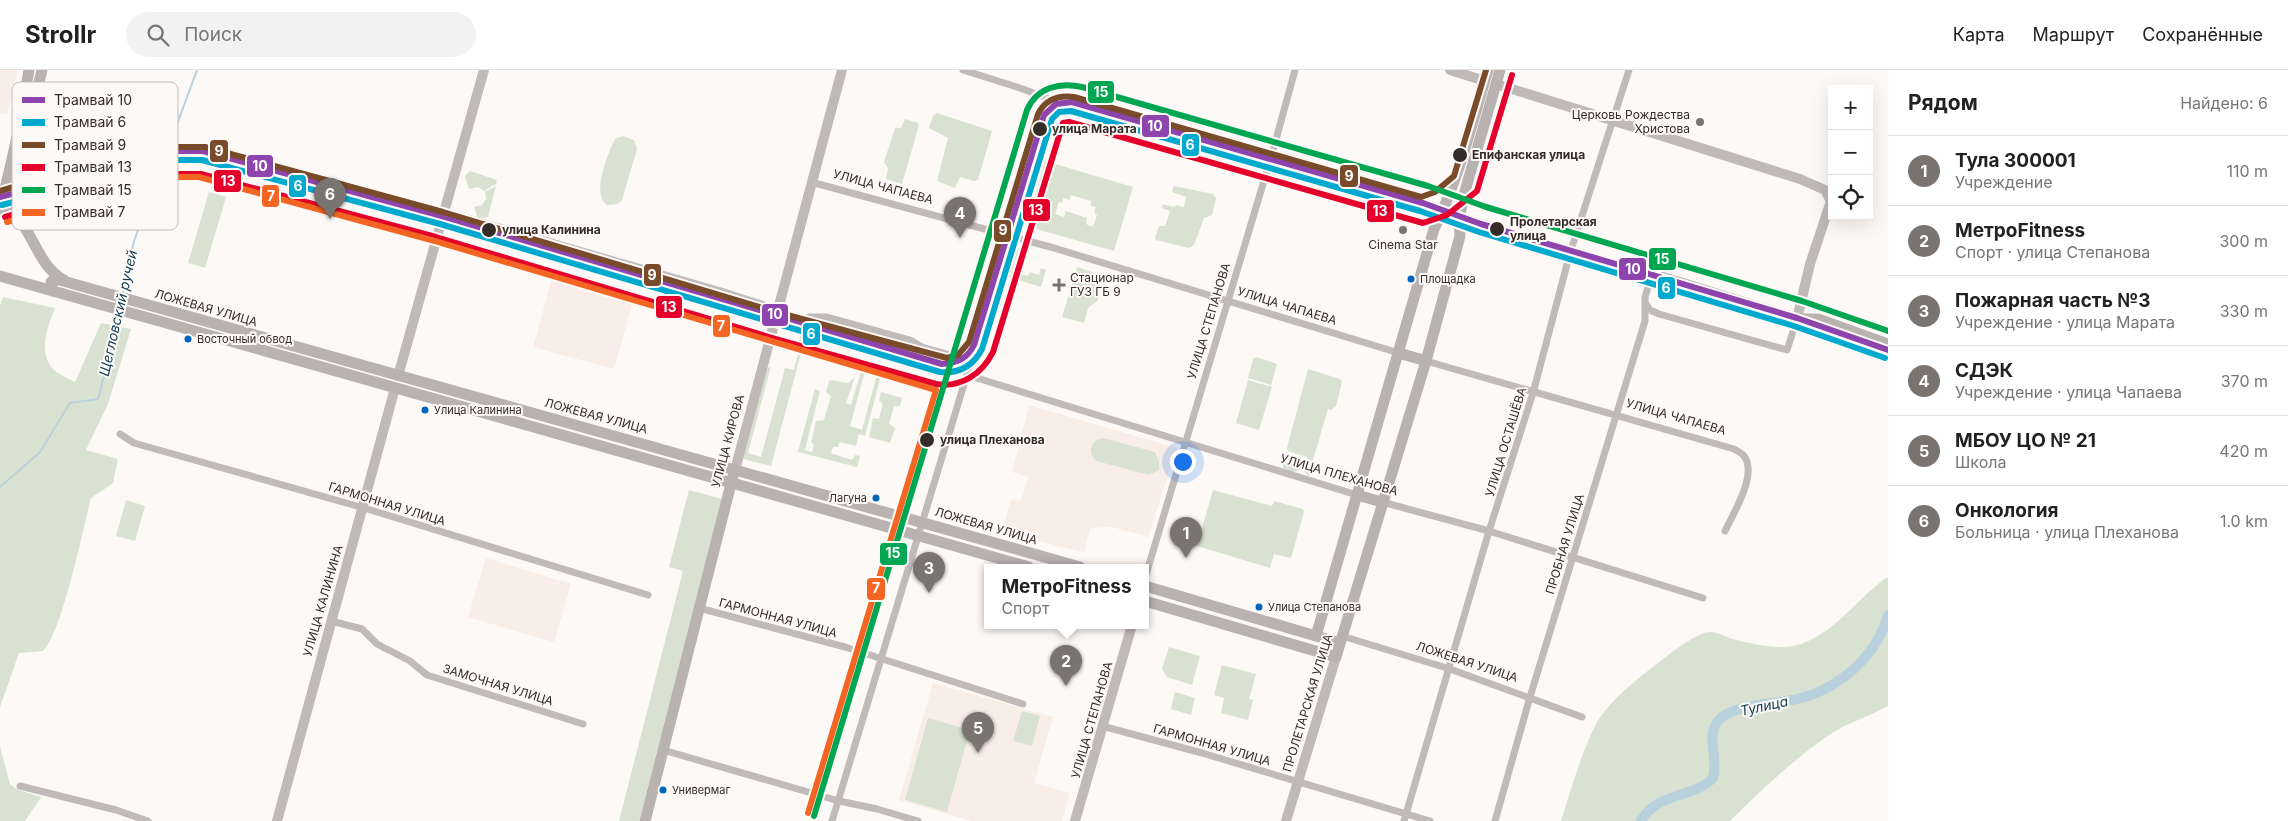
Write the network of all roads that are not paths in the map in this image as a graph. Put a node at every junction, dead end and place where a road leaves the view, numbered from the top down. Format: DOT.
graph roads {
  1 [pos="484,70"];
  2 [pos="842,70"];
  3 [pos="963,70"];
  4 [pos="1295,70"];
  5 [pos="1450,70"];
  6 [pos="1500,70"];
  7 [pos="1629,70"];
  8 [pos="1461,72"];
  9 [pos="1490,78"];
  10 [pos="1061,103"];
  11 [pos="1611,119"];
  12 [pos="12,160"];
  13 [pos="214,161"];
  14 [pos="1270,162"];
  15 [pos="811,182"];
  16 [pos="0,201"];
  17 [pos="444,211"];
  18 [pos="1442,212"];
  19 [pos="1459,218"];
  20 [pos="441,222"];
  21 [pos="26,230"];
  22 [pos="1009,235"];
  23 [pos="1570,253"];
  24 [pos="1652,274"];
  25 [pos="0,276"];
  26 [pos="75,284"];
  27 [pos="52,291"];
  28 [pos="1228,302"];
  29 [pos="1645,304"];
  30 [pos="146,305"];
  31 [pos="777,309"];
  32 [pos="142,317"];
  33 [pos="809,317"];
  34 [pos="1797,319"];
  35 [pos="1888,344"];
  36 [pos="1399,353"];
  37 [pos="957,357"];
  38 [pos="1888,357"];
  39 [pos="1426,361"];
  40 [pos="967,375"];
  41 [pos="398,376"];
  42 [pos="395,388"];
  43 [pos="1533,393"];
  44 [pos="1617,414"];
  45 [pos="120,434"];
  46 [pos="1185,443"];
  47 [pos="735,470"];
  48 [pos="731,483"];
  49 [pos="1357,495"];
  50 [pos="1382,502"];
  51 [pos="364,508"];
  52 [pos="922,523"];
  53 [pos="1489,531"];
  54 [pos="1725,531"];
  55 [pos="919,536"];
  56 [pos="1015,549"];
  57 [pos="1573,558"];
  58 [pos="1011,562"];
  59 [pos="1018,564"];
  60 [pos="1069,564"];
  61 [pos="1149,564"];
  62 [pos="1149,587"];
  63 [pos="648,596"];
  64 [pos="1703,598"];
  65 [pos="1149,602"];
  66 [pos="699,608"];
  67 [pos="331,621"];
  68 [pos="1320,621"];
  69 [pos="1131,629"];
  70 [pos="1316,636"];
  71 [pos="1342,636"];
  72 [pos="1336,656"];
  73 [pos="881,659"];
  74 [pos="1450,669"];
  75 [pos="1530,697"];
  76 [pos="1023,704"];
  77 [pos="1582,717"];
  78 [pos="583,724"];
  79 [pos="1102,726"];
  80 [pos="663,750"];
  81 [pos="1298,782"];
  82 [pos="20,786"];
  83 [pos="838,801"];
  84 [pos="1405,817"];
  85 [pos="148,821"];
  86 [pos="277,821"];
  87 [pos="645,821"];
  88 [pos="832,821"];
  89 [pos="918,821"];
  90 [pos="1075,821"];
  91 [pos="1286,821"];
  92 [pos="1430,821"];
  93 [pos="1495,821"];
  1 -- 17 [label="street, УЛИЦА КАЛИНИНА"];
  2 -- 15 [label="street, УЛИЦА КИРОВА"];
  3 -- 10 [label="street"];
  4 -- 14 [label="street, УЛИЦА СТЕПАНОВА"];
  5 -- 8 [label="street"];
  6 -- 9 [label="main road, ПРОЛЕТАРСКАЯ УЛИЦА"];
  7 -- 11 [label="street, УЛИЦА ОСТАШЁВА"];
  8 -- 9 [label="street"];
  9 -- 11 [label="street"];
  9 -- 18 [label="main road, ПРОЛЕТАРСКАЯ УЛИЦА"];
  9 -- 19 [label="main road, ПРОЛЕТАРСКАЯ УЛИЦА"];
  10 -- 14 [label="street"];
  10 -- 22 [label="street"];
  11 -- 23 [label="street, УЛИЦА ОСТАШЁВА"];
  11 -- 34 [label="street"];
  12 -- 16 [label="main road"];
  13 -- 20 [label="street"];
  14 -- 18 [label="street"];
  14 -- 28 [label="street, УЛИЦА СТЕПАНОВА"];
  15 -- 22 [label="street, УЛИЦА ЧАПАЕВА"];
  15 -- 31 [label="street, УЛИЦА КИРОВА"];
  17 -- 20 [label="street, УЛИЦА КАЛИНИНА"];
  17 -- 31 [label="street"];
  18 -- 19 [label="main road"];
  18 -- 36 [label="main road, ПРОЛЕТАРСКАЯ УЛИЦА"];
  19 -- 23 [label="main road"];
  19 -- 39 [label="main road, ПРОЛЕТАРСКАЯ УЛИЦА"];
  20 -- 41 [label="street, УЛИЦА КАЛИНИНА"];
  21 -- 26 [label="main road, ЛОЖЕВАЯ УЛИЦА"];
  22 -- 28 [label="street, УЛИЦА ЧАПАЕВА"];
  22 -- 40 [label="street"];
  23 -- 24 [label="main road"];
  23 -- 43 [label="street, УЛИЦА ОСТАШЁВА"];
  24 -- 29 [label="street, ПРОБНАЯ УЛИЦА"];
  24 -- 34 [label="main road"];
  25 -- 27 [label="main road, ЛОЖЕВАЯ УЛИЦА"];
  26 -- 27 [label="main road, ЛОЖЕВАЯ УЛИЦА"];
  26 -- 30 [label="main road, ЛОЖЕВАЯ УЛИЦА"];
  27 -- 32 [label="main road, ЛОЖЕВАЯ УЛИЦА"];
  28 -- 36 [label="street, УЛИЦА ЧАПАЕВА"];
  28 -- 46 [label="street, УЛИЦА СТЕПАНОВА"];
  29 -- 34 [label="street"];
  29 -- 44 [label="street, ПРОБНАЯ УЛИЦА"];
  30 -- 32 [label="main road"];
  30 -- 41 [label="main road, ЛОЖЕВАЯ УЛИЦА"];
  31 -- 47 [label="street, УЛИЦА КИРОВА"];
  32 -- 42 [label="main road, ЛОЖЕВАЯ УЛИЦА"];
  33 -- 37 [label="street"];
  34 -- 35 [label="main road"];
  34 -- 38 [label="main road"];
  36 -- 39 [label="main road, УЛИЦА ЧАПАЕВА"];
  36 -- 49 [label="main road, ПРОЛЕТАРСКАЯ УЛИЦА"];
  39 -- 43 [label="street, УЛИЦА ЧАПАЕВА"];
  39 -- 50 [label="main road, ПРОЛЕТАРСКАЯ УЛИЦА"];
  40 -- 46 [label="street, УЛИЦА ПЛЕХАНОВА"];
  40 -- 52 [label="street"];
  41 -- 42 [label="main road, УЛИЦА КАЛИНИНА"];
  41 -- 47 [label="main road, ЛОЖЕВАЯ УЛИЦА"];
  42 -- 48 [label="main road, ЛОЖЕВАЯ УЛИЦА"];
  42 -- 51 [label="street, УЛИЦА КАЛИНИНА"];
  43 -- 44 [label="street, УЛИЦА ЧАПАЕВА"];
  43 -- 53 [label="street, УЛИЦА ОСТАШЁВА"];
  44 -- 54 [label="street, УЛИЦА ЧАПАЕВА"];
  44 -- 57 [label="street, ПРОБНАЯ УЛИЦА"];
  45 -- 51 [label="street, ГАРМОННАЯ УЛИЦА"];
  46 -- 49 [label="street, УЛИЦА ПЛЕХАНОВА"];
  46 -- 61 [label="street, УЛИЦА СТЕПАНОВА"];
  47 -- 48 [label="main road, УЛИЦА КИРОВА"];
  47 -- 52 [label="main road, ЛОЖЕВАЯ УЛИЦА"];
  48 -- 55 [label="main road, ЛОЖЕВАЯ УЛИЦА"];
  48 -- 66 [label="main road, УЛИЦА КИРОВА"];
  49 -- 50 [label="main road, УЛИЦА ПЛЕХАНОВА"];
  49 -- 68 [label="main road, ПРОЛЕТАРСКАЯ УЛИЦА"];
  50 -- 53 [label="street, УЛИЦА ПЛЕХАНОВА"];
  50 -- 71 [label="main road, ПРОЛЕТАРСКАЯ УЛИЦА"];
  51 -- 63 [label="street, ГАРМОННАЯ УЛИЦА"];
  51 -- 67 [label="street, УЛИЦА КАЛИНИНА"];
  52 -- 55 [label="street"];
  52 -- 56 [label="main road, ЛОЖЕВАЯ УЛИЦА"];
  53 -- 57 [label="street, УЛИЦА ПЛЕХАНОВА"];
  53 -- 74 [label="street, УЛИЦА ОСТАШЁВА"];
  55 -- 58 [label="main road, ЛОЖЕВАЯ УЛИЦА"];
  55 -- 73 [label="street"];
  56 -- 58 [label="main road"];
  56 -- 60 [label="main road, ЛОЖЕВАЯ УЛИЦА"];
  57 -- 64 [label="street, УЛИЦА ПЛЕХАНОВА"];
  57 -- 75 [label="street, ПРОБНАЯ УЛИЦА"];
  58 -- 59 [label="main road, ЛОЖЕВАЯ УЛИЦА"];
  62 -- 70 [label="main road, ЛОЖЕВАЯ УЛИЦА"];
  65 -- 72 [label="main road"];
  66 -- 73 [label="street, ГАРМОННАЯ УЛИЦА"];
  66 -- 80 [label="main road, УЛИЦА КИРОВА"];
  67 -- 78 [label="street, ЗАМОЧНАЯ УЛИЦА"];
  67 -- 86 [label="street, УЛИЦА КАЛИНИНА"];
  68 -- 70 [label="main road, ПРОЛЕТАРСКАЯ УЛИЦА"];
  68 -- 71 [label="main road"];
  69 -- 79 [label="street, УЛИЦА СТЕПАНОВА"];
  70 -- 71 [label="main road, ЛОЖЕВАЯ УЛИЦА"];
  71 -- 72 [label="main road, ПРОЛЕТАРСКАЯ УЛИЦА"];
  71 -- 74 [label="street, ЛОЖЕВАЯ УЛИЦА"];
  72 -- 81 [label="street, ПРОЛЕТАРСКАЯ УЛИЦА"];
  73 -- 76 [label="street, ГАРМОННАЯ УЛИЦА"];
  73 -- 83 [label="street"];
  74 -- 75 [label="street, ЛОЖЕВАЯ УЛИЦА"];
  74 -- 84 [label="street, УЛИЦА ОСТАШЁВА"];
  75 -- 77 [label="street, ЛОЖЕВАЯ УЛИЦА"];
  75 -- 93 [label="street, ПРОБНАЯ УЛИЦА"];
  79 -- 81 [label="street, ГАРМОННАЯ УЛИЦА"];
  79 -- 90 [label="street, УЛИЦА СТЕПАНОВА"];
  80 -- 83 [label="street"];
  80 -- 87 [label="main road, УЛИЦА КИРОВА"];
  81 -- 84 [label="street, ГАРМОННАЯ УЛИЦА"];
  81 -- 91 [label="street, ПРОЛЕТАРСКАЯ УЛИЦА"];
  82 -- 85 [label="street"];
  83 -- 88 [label="street"];
  83 -- 89 [label="street"];
  84 -- 92 [label="street, ГАРМОННАЯ УЛИЦА"];
}
